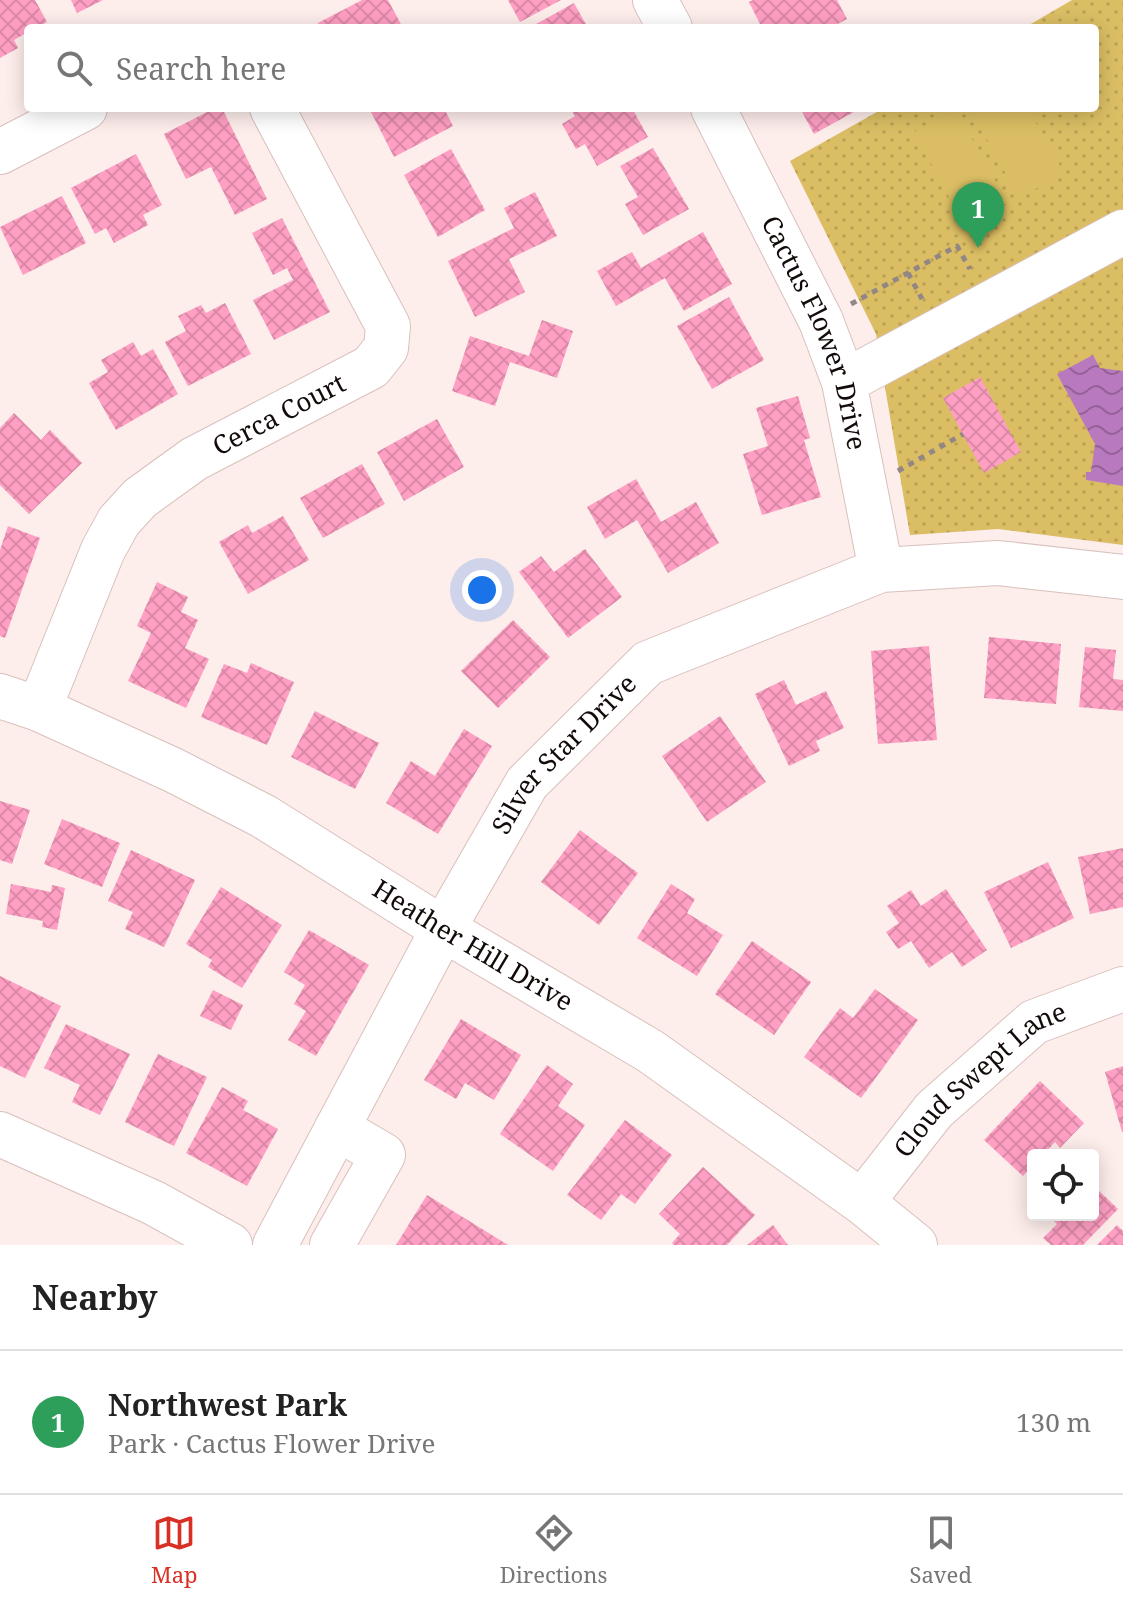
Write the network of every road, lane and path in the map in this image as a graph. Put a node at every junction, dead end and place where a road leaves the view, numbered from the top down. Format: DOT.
graph roads {
  1 [pos="655,0"];
  2 [pos="668,24"];
  3 [pos="77,112"];
  4 [pos="274,112"];
  5 [pos="715,112"];
  6 [pos="0,152"];
  7 [pos="1123,232"];
  8 [pos="970,269"];
  9 [pos="908,273"];
  10 [pos="922,299"];
  11 [pos="821,321"];
  12 [pos="844,382"];
  13 [pos="963,434"];
  14 [pos="864,484"];
  15 [pos="881,570"];
  16 [pos="1123,577"];
  17 [pos="19,702"];
  18 [pos="443,929"];
  19 [pos="1123,989"];
  20 [pos="337,1128"];
  21 [pos="0,1134"];
  22 [pos="862,1202"];
  23 [pos="230,1245"];
  24 [pos="275,1245"];
  25 [pos="332,1245"];
  26 [pos="915,1245"];
  1 -- 2 [label="street"];
  3 -- 6 [label="street"];
  4 -- 17 [label="street, Cerca Court"];
  5 -- 11 [label="street, Cactus Flower Drive"];
  7 -- 12 [label="street"];
  8 -- 9 [label="path"];
  9 -- 10 [label="path"];
  9 -- 11 [label="path"];
  11 -- 12 [label="street, Cactus Flower Drive"];
  12 -- 14 [label="street, Cactus Flower Drive"];
  13 -- 14 [label="path"];
  14 -- 15 [label="street, Cactus Flower Drive"];
  15 -- 16 [label="street, Silver Star Drive"];
  15 -- 18 [label="street, Silver Star Drive"];
  17 -- 18 [label="street, Heather Hill Drive"];
  18 -- 20 [label="street, Silver Star Drive"];
  18 -- 22 [label="street, Heather Hill Drive"];
  19 -- 22 [label="street, Cloud Swept Lane"];
  20 -- 24 [label="street, Silver Star Drive"];
  20 -- 25 [label="street"];
  21 -- 23 [label="street"];
  22 -- 26 [label="street, Heather Hill Drive"];
}
